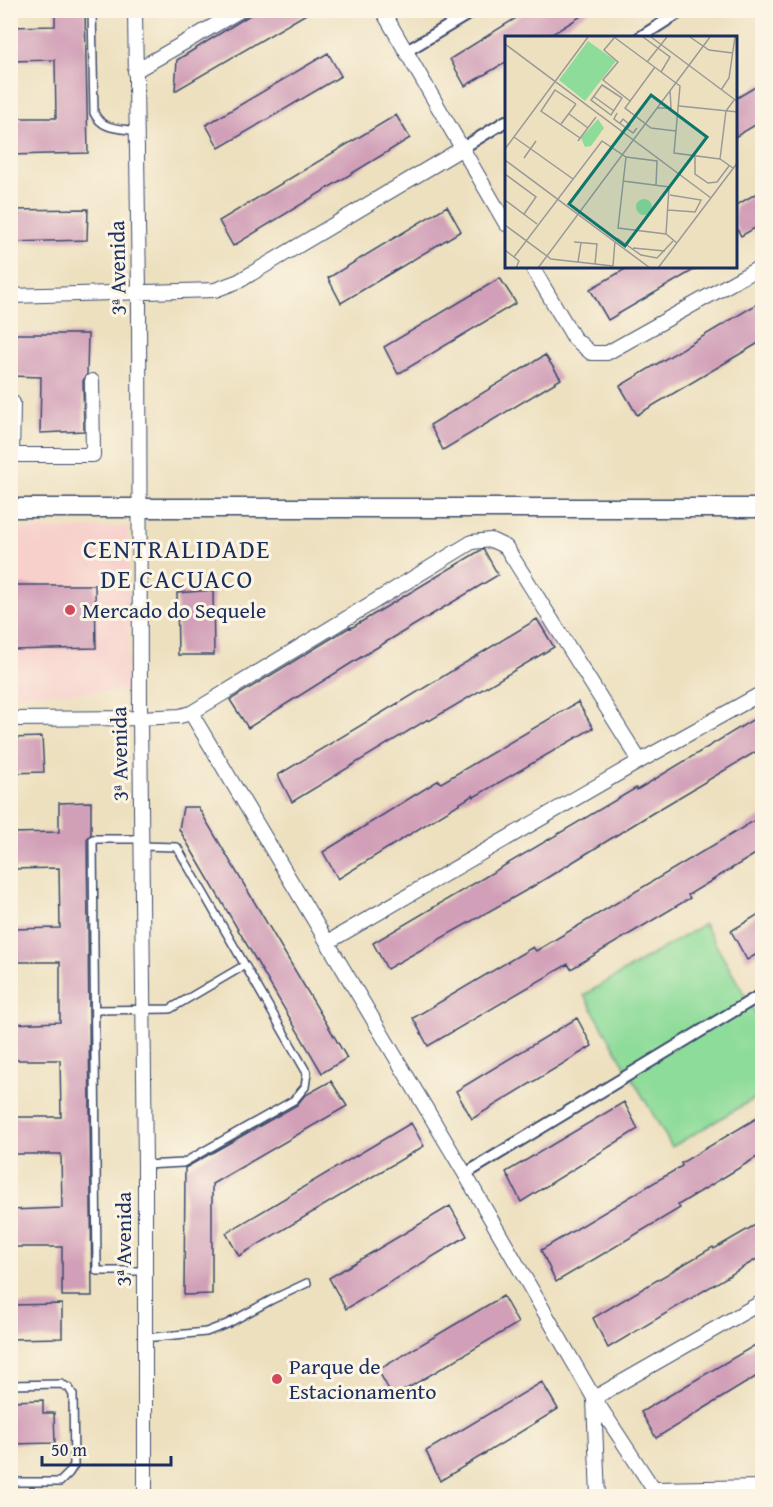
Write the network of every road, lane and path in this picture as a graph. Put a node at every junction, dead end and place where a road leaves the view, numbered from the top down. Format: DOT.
graph roads {
  1 [pos="92,10"];
  2 [pos="135,10"];
  3 [pos="241,10"];
  4 [pos="382,10"];
  5 [pos="475,10"];
  6 [pos="683,10"];
  7 [pos="642,36"];
  8 [pos="405,52"];
  9 [pos="135,71"];
  10 [pos="505,122"];
  11 [pos="136,131"];
  12 [pos="461,149"];
  13 [pos="505,222"];
  14 [pos="762,266"];
  15 [pos="533,268"];
  16 [pos="139,292"];
  17 [pos="10,296"];
  18 [pos="92,381"];
  19 [pos="10,399"];
  20 [pos="11,454"];
  21 [pos="10,508"];
  22 [pos="762,508"];
  23 [pos="140,509"];
  24 [pos="762,693"];
  25 [pos="191,713"];
  26 [pos="140,718"];
  27 [pos="10,719"];
  28 [pos="640,761"];
  29 [pos="141,842"];
  30 [pos="328,942"];
  31 [pos="245,965"];
  32 [pos="762,994"];
  33 [pos="143,1009"];
  34 [pos="95,1010"];
  35 [pos="145,1165"];
  36 [pos="465,1174"];
  37 [pos="144,1271"];
  38 [pos="307,1283"];
  39 [pos="762,1302"];
  40 [pos="144,1338"];
  41 [pos="10,1385"];
  42 [pos="594,1398"];
  43 [pos="10,1482"];
  44 [pos="762,1487"];
  45 [pos="656,1493"];
  46 [pos="145,1497"];
  47 [pos="598,1497"];
  1 -- 11 [label="lane"];
  2 -- 9 [label="street, 3ª Avenida"];
  3 -- 9 [label="street"];
  4 -- 8 [label="street"];
  5 -- 8 [label="street"];
  6 -- 7 [label="street"];
  8 -- 12 [label="street"];
  9 -- 11 [label="street, 3ª Avenida"];
  10 -- 12 [label="street"];
  11 -- 16 [label="street, 3ª Avenida"];
  12 -- 13 [label="street"];
  12 -- 16 [label="street"];
  14 -- 15 [label="street"];
  16 -- 17 [label="street"];
  16 -- 23 [label="street, 3ª Avenida"];
  18 -- 20 [label="street"];
  19 -- 20 [label="street"];
  21 -- 23 [label="street"];
  22 -- 23 [label="street"];
  23 -- 26 [label="street, 3ª Avenida"];
  24 -- 28 [label="street"];
  25 -- 26 [label="street"];
  25 -- 28 [label="street"];
  25 -- 30 [label="street"];
  26 -- 27 [label="street"];
  26 -- 29 [label="street, 3ª Avenida"];
  28 -- 30 [label="street"];
  29 -- 31 [label="lane"];
  29 -- 33 [label="street, 3ª Avenida"];
  29 -- 34 [label="lane"];
  30 -- 36 [label="street"];
  31 -- 33 [label="lane"];
  31 -- 35 [label="lane"];
  32 -- 36 [label="street"];
  33 -- 34 [label="lane"];
  33 -- 35 [label="street, 3ª Avenida"];
  34 -- 37 [label="lane"];
  35 -- 37 [label="street, 3ª Avenida"];
  36 -- 42 [label="street"];
  37 -- 40 [label="street, 3ª Avenida"];
  38 -- 40 [label="lane"];
  39 -- 42 [label="street"];
  40 -- 46 [label="street, 3ª Avenida"];
  41 -- 43 [label="lane"];
  42 -- 45 [label="street"];
  42 -- 47 [label="street"];
  44 -- 45 [label="street"];
}
